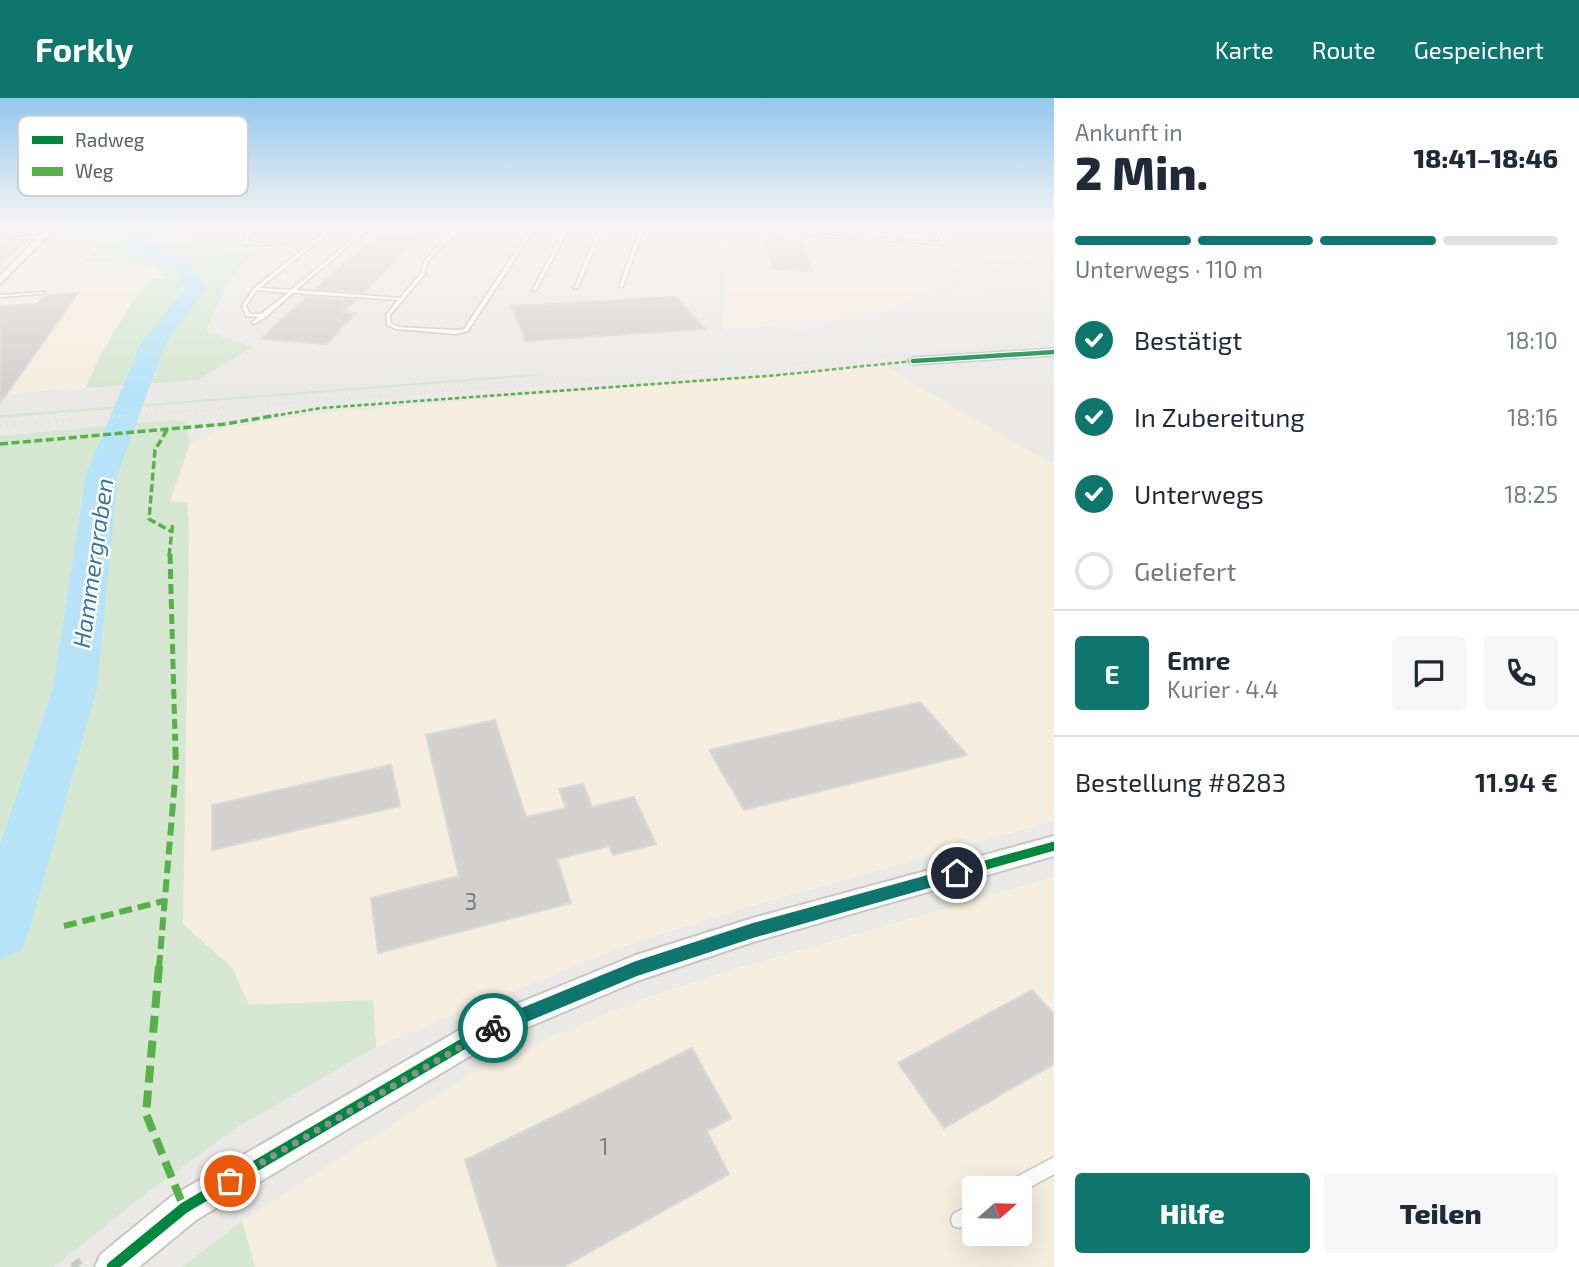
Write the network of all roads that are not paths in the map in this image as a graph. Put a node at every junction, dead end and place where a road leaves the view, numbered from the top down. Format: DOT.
graph roads {
  1 [pos="268,280"];
  2 [pos="309,280"];
  3 [pos="418,280"];
  4 [pos="499,280"];
  5 [pos="540,280"];
  6 [pos="579,280"];
  7 [pos="623,280"];
  8 [pos="621,286"];
  9 [pos="576,288"];
  10 [pos="256,289"];
  11 [pos="534,290"];
  12 [pos="295,292"];
  13 [pos="43,293"];
  14 [pos="0,296"];
  15 [pos="401,299"];
  16 [pos="264,316"];
  17 [pos="254,323"];
  18 [pos="1054,352"];
  19 [pos="913,361"];
  20 [pos="1054,846"];
  21 [pos="1054,1165"];
  22 [pos="1032,1177"];
  23 [pos="962,1218"];
  24 [pos="959,1220"];
  25 [pos="112,1267"];
  1 -- 10 [label="lane"];
  2 -- 12 [label="lane"];
  3 -- 15 [label="lane"];
  4 -- 15 [label="lane"];
  5 -- 11 [label="lane"];
  6 -- 9 [label="lane"];
  7 -- 8 [label="lane"];
  10 -- 12 [label="lane"];
  10 -- 16 [label="lane"];
  12 -- 15 [label="lane"];
  12 -- 16 [label="lane"];
  13 -- 14 [label="lane"];
  16 -- 17 [label="lane"];
  18 -- 19 [label="street"];
  20 -- 25 [label="street"];
  21 -- 22 [label="lane"];
  23 -- 24 [label="lane"];
}
